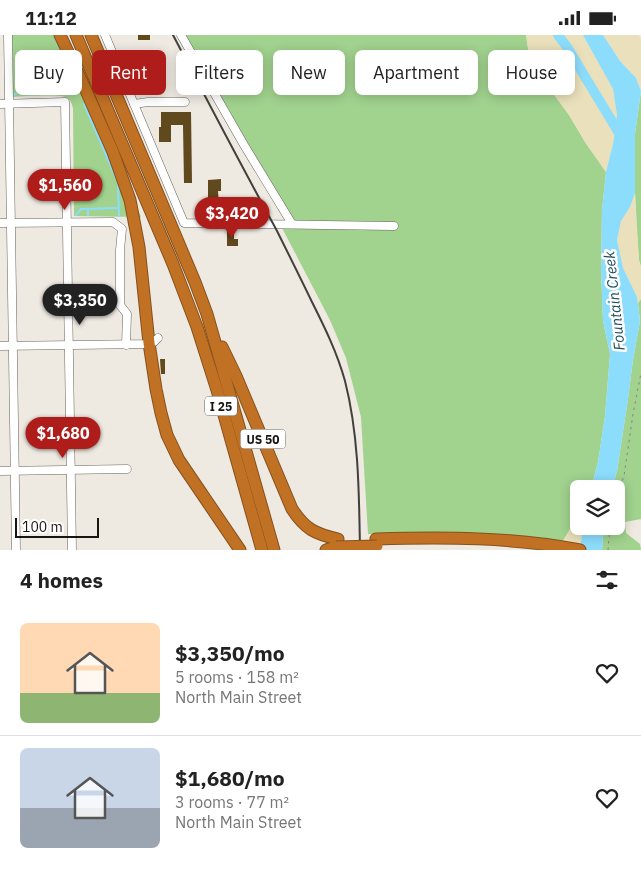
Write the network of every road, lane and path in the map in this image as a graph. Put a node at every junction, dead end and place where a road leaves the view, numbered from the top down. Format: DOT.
graph roads {
  1 [pos="8,35"];
  2 [pos="60,35"];
  3 [pos="76,35"];
  4 [pos="91,35"];
  5 [pos="105,35"];
  6 [pos="181,35"];
  7 [pos="185,102"];
  8 [pos="0,104"];
  9 [pos="9,104"];
  10 [pos="134,104"];
  11 [pos="66,222"];
  12 [pos="0,223"];
  13 [pos="12,223"];
  14 [pos="292,224"];
  15 [pos="394,226"];
  16 [pos="207,314"];
  17 [pos="154,340"];
  18 [pos="126,345"];
  19 [pos="13,346"];
  20 [pos="69,346"];
  21 [pos="0,347"];
  22 [pos="641,373"];
  23 [pos="641,377"];
  24 [pos="127,469"];
  25 [pos="70,470"];
  26 [pos="0,471"];
  27 [pos="15,471"];
  28 [pos="623,480"];
  29 [pos="609,535"];
  30 [pos="332,543"];
  31 [pos="518,544"];
  32 [pos="16,550"];
  33 [pos="72,550"];
  34 [pos="240,550"];
  35 [pos="262,550"];
  36 [pos="274,550"];
  37 [pos="531,550"];
  38 [pos="580,550"];
  39 [pos="608,550"];
  1 -- 9 [label="street"];
  2 -- 17 [label="highway"];
  3 -- 35 [label="highway, I 25"];
  4 -- 16 [label="highway, I 25"];
  5 -- 10 [label="street"];
  6 -- 14 [label="street"];
  7 -- 10 [label="street"];
  8 -- 9 [label="street"];
  9 -- 11 [label="street"];
  9 -- 13 [label="street"];
  10 -- 14 [label="street"];
  11 -- 13 [label="street"];
  11 -- 18 [label="street"];
  11 -- 20 [label="street"];
  12 -- 13 [label="street"];
  13 -- 19 [label="street"];
  14 -- 15 [label="street"];
  16 -- 30 [label="highway, US 50"];
  16 -- 36 [label="highway, I 25"];
  17 -- 18 [label="street"];
  17 -- 34 [label="highway"];
  18 -- 20 [label="street"];
  19 -- 20 [label="street"];
  19 -- 21 [label="street"];
  19 -- 27 [label="street"];
  20 -- 25 [label="street"];
  22 -- 23 [label="path"];
  23 -- 28 [label="path"];
  24 -- 25 [label="street"];
  25 -- 27 [label="street"];
  25 -- 33 [label="street"];
  26 -- 27 [label="street"];
  27 -- 32 [label="street"];
  29 -- 39 [label="path"];
  30 -- 31 [label="highway, US 50, bridge"];
  31 -- 37 [label="highway, US 50"];
  31 -- 38 [label="highway, US 50"];
}
